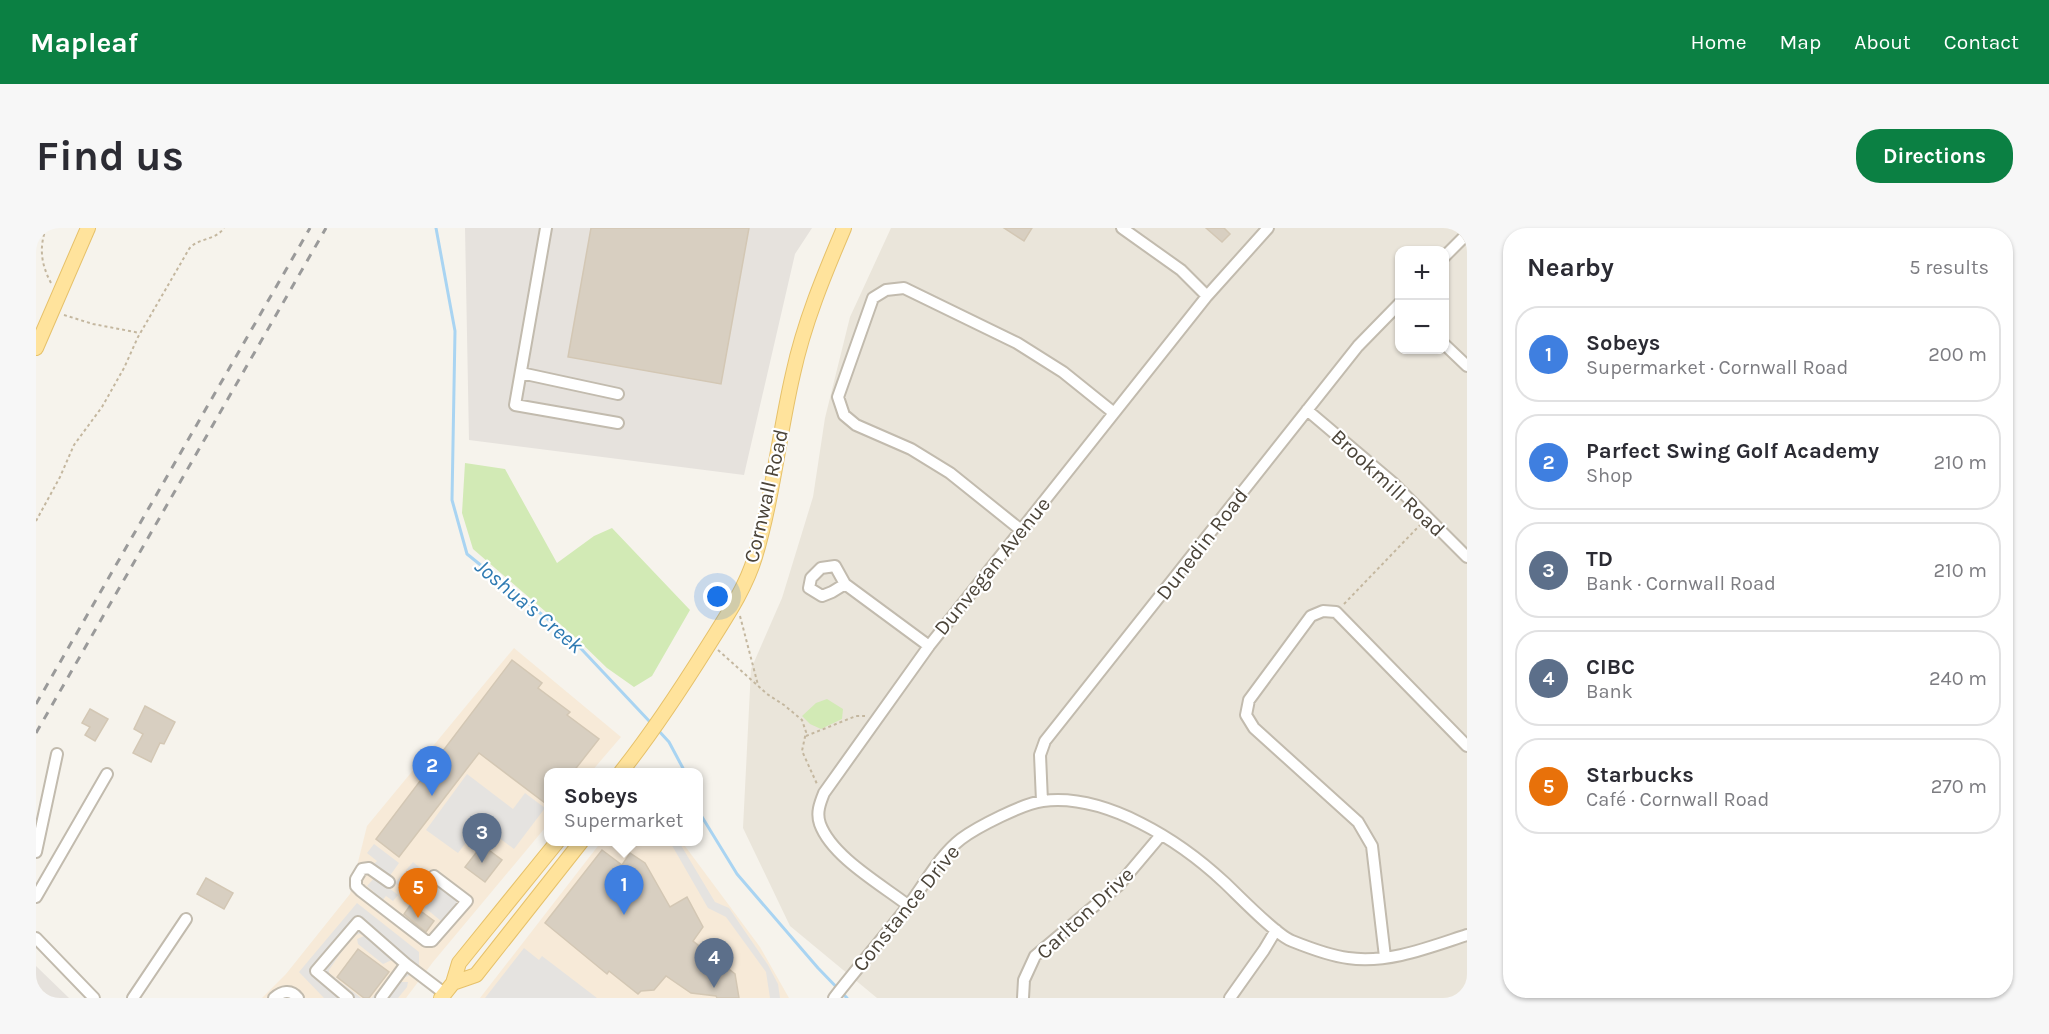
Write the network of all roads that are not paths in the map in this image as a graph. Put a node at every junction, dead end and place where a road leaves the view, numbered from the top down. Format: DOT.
graph roads {
  1 [pos="88,228"];
  2 [pos="546,228"];
  3 [pos="844,228"];
  4 [pos="1122,228"];
  5 [pos="1268,228"];
  6 [pos="1467,234"];
  7 [pos="1449,252"];
  8 [pos="1207,296"];
  9 [pos="1395,308"];
  10 [pos="36,348"];
  11 [pos="1449,349"];
  12 [pos="1467,366"];
  13 [pos="520,373"];
  14 [pos="618,394"];
  15 [pos="1307,410"];
  16 [pos="1114,413"];
  17 [pos="618,423"];
  18 [pos="1021,530"];
  19 [pos="1467,558"];
  20 [pos="845,584"];
  21 [pos="929,646"];
  22 [pos="1467,746"];
  23 [pos="57,754"];
  24 [pos="624,768"];
  25 [pos="107,774"];
  26 [pos="1042,801"];
  27 [pos="1161,834"];
  28 [pos="554,846"];
  29 [pos="578,846"];
  30 [pos="36,852"];
  31 [pos="434,876"];
  32 [pos="389,882"];
  33 [pos="36,897"];
  34 [pos="909,906"];
  35 [pos="186,919"];
  36 [pos="1276,930"];
  37 [pos="1467,935"];
  38 [pos="36,938"];
  39 [pos="1385,957"];
  40 [pos="406,964"];
  41 [pos="446,991"];
  42 [pos="94,998"];
  43 [pos="133,998"];
  44 [pos="274,998"];
  45 [pos="298,998"];
  46 [pos="348,998"];
  47 [pos="381,998"];
  48 [pos="834,998"];
  49 [pos="1023,998"];
  50 [pos="1230,998"];
  1 -- 10 [label="main road"];
  2 -- 13 [label="street"];
  3 -- 24 [label="main road, Cornwall Road"];
  4 -- 8 [label="street"];
  5 -- 8 [label="street, Dunvegan Avenue"];
  6 -- 7 [label="street"];
  8 -- 16 [label="street, Dunvegan Avenue"];
  9 -- 15 [label="street, Dunedin Road"];
  11 -- 12 [label="street"];
  13 -- 14 [label="street"];
  13 -- 17 [label="street"];
  15 -- 19 [label="street, Brookmill Road"];
  15 -- 26 [label="street, Dunedin Road"];
  16 -- 18 [label="street, Dunvegan Avenue"];
  16 -- 18 [label="street"];
  18 -- 21 [label="street, Dunvegan Avenue"];
  20 -- 21 [label="street"];
  21 -- 34 [label="street, Dunvegan Avenue"];
  22 -- 39 [label="street"];
  23 -- 30 [label="street"];
  25 -- 33 [label="street"];
  26 -- 27 [label="street, Constance Drive"];
  26 -- 34 [label="street, Constance Drive"];
  27 -- 36 [label="street, Constance Drive"];
  27 -- 49 [label="street, Carlton Drive"];
  28 -- 41 [label="main road"];
  29 -- 41 [label="main road"];
  31 -- 32 [label="street"];
  34 -- 48 [label="street, Constance Drive"];
  35 -- 43 [label="street"];
  36 -- 39 [label="street, Constance Drive"];
  36 -- 50 [label="street"];
  37 -- 39 [label="street, Constance Drive"];
  38 -- 42 [label="street"];
  40 -- 41 [label="street"];
  40 -- 46 [label="street"];
  40 -- 47 [label="street"];
  44 -- 45 [label="street"];
}
